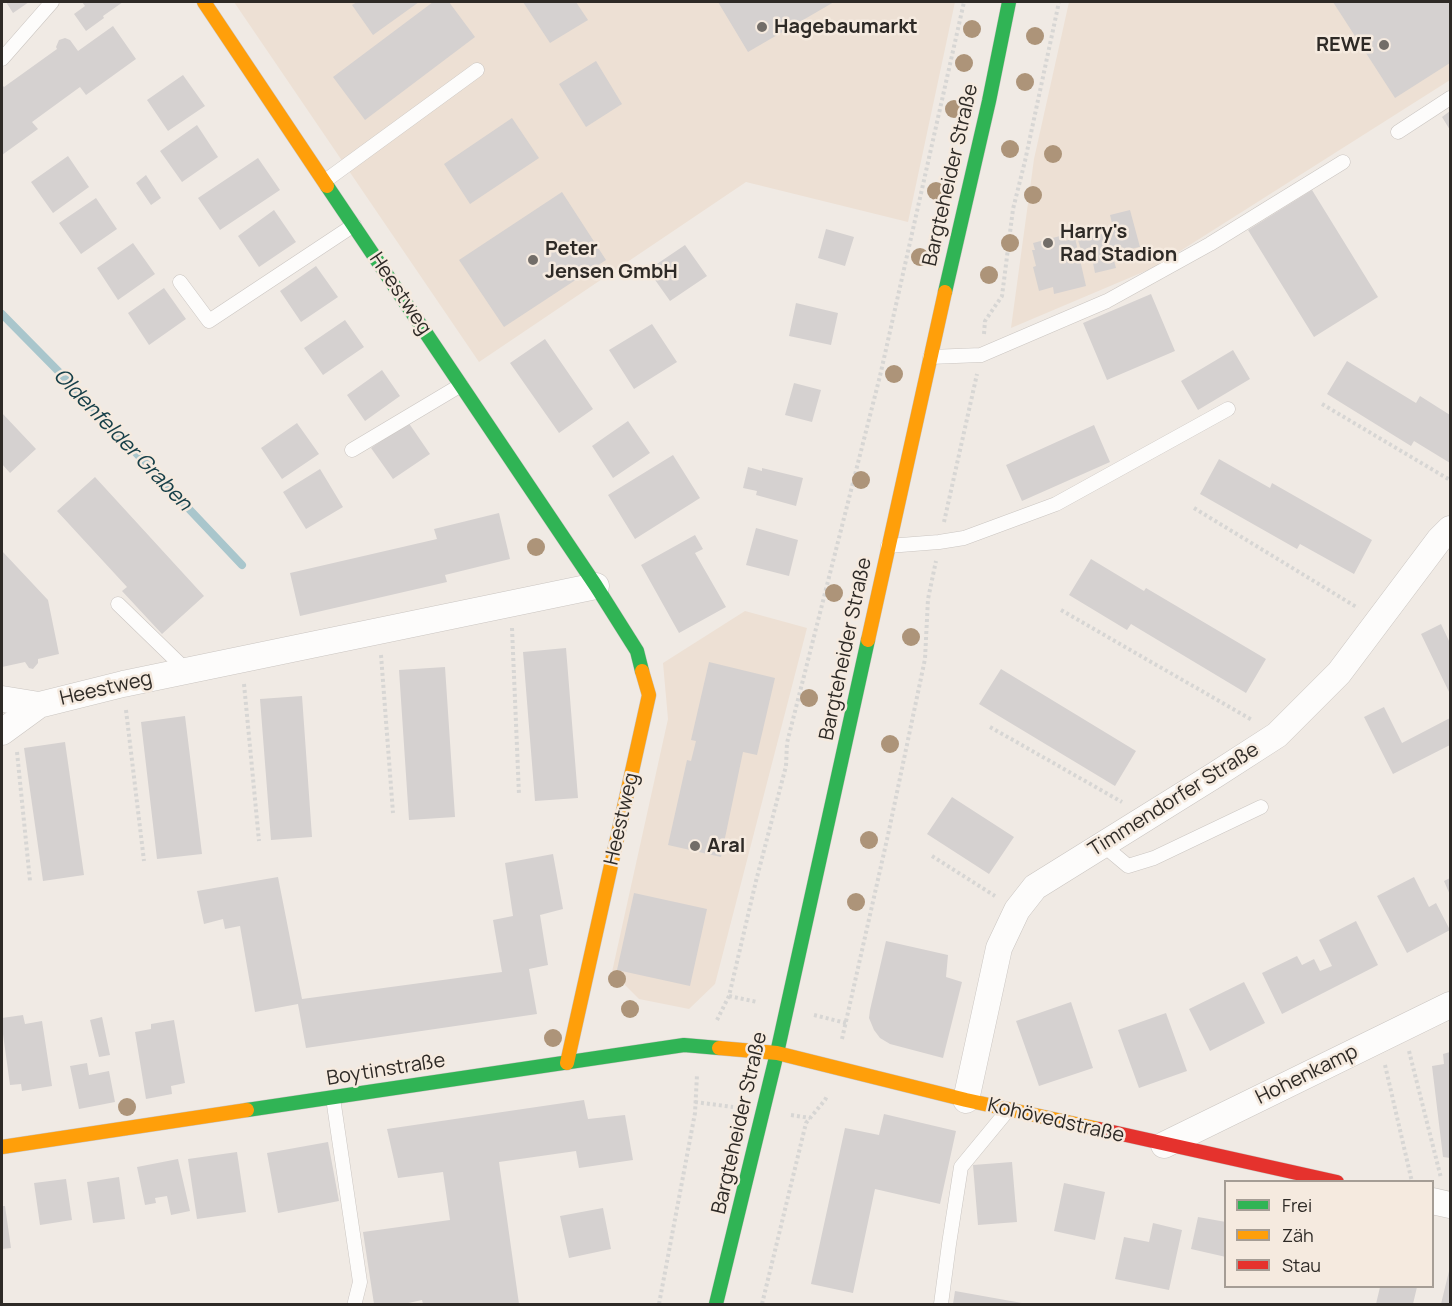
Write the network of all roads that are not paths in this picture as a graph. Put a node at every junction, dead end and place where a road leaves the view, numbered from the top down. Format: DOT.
graph roads {
  1 [pos="52,2"];
  2 [pos="204,2"];
  3 [pos="1010,2"];
  4 [pos="2,59"];
  5 [pos="477,70"];
  6 [pos="1450,98"];
  7 [pos="1398,132"];
  8 [pos="1343,162"];
  9 [pos="325,181"];
  10 [pos="354,225"];
  11 [pos="180,282"];
  12 [pos="930,357"];
  13 [pos="461,385"];
  14 [pos="1227,409"];
  15 [pos="352,450"];
  16 [pos="1450,529"];
  17 [pos="888,546"];
  18 [pos="597,586"];
  19 [pos="118,604"];
  20 [pos="187,671"];
  21 [pos="2,699"];
  22 [pos="39,705"];
  23 [pos="8,728"];
  24 [pos="1261,807"];
  25 [pos="1103,845"];
  26 [pos="1450,1005"];
  27 [pos="777,1053"];
  28 [pos="567,1063"];
  29 [pos="333,1098"];
  30 [pos="966,1100"];
  31 [pos="1008,1110"];
  32 [pos="1164,1145"];
  33 [pos="2,1147"];
  34 [pos="1328,1180"];
  35 [pos="355,1302"];
  36 [pos="716,1305"];
  37 [pos="941,1305"];
  1 -- 4 [label="lane"];
  2 -- 9 [label="street, Heestweg"];
  3 -- 12 [label="street, Bargteheider Straße"];
  5 -- 9 [label="lane"];
  6 -- 7 [label="lane"];
  8 -- 12 [label="lane"];
  9 -- 10 [label="street, Heestweg"];
  10 -- 11 [label="lane"];
  10 -- 13 [label="street, Heestweg"];
  12 -- 17 [label="street, Bargteheider Straße"];
  13 -- 15 [label="lane"];
  13 -- 18 [label="street, Heestweg"];
  14 -- 17 [label="lane"];
  16 -- 25 [label="street, Timmendorfer Straße"];
  17 -- 27 [label="street, Bargteheider Straße"];
  18 -- 20 [label="street, Heestweg"];
  18 -- 28 [label="street, Heestweg"];
  19 -- 20 [label="lane"];
  20 -- 22 [label="street, Heestweg"];
  21 -- 22 [label="street, Heestweg"];
  22 -- 23 [label="street, Heestweg"];
  24 -- 25 [label="lane"];
  25 -- 30 [label="street, Timmendorfer Straße"];
  26 -- 32 [label="street, Hohenkamp"];
  27 -- 28 [label="street, Boytinstraße"];
  27 -- 30 [label="street, Kohövedstraße"];
  27 -- 36 [label="street, Bargteheider Straße"];
  28 -- 29 [label="street, Boytinstraße"];
  29 -- 33 [label="street, Boytinstraße"];
  29 -- 35 [label="lane"];
  30 -- 31 [label="street, Kohövedstraße"];
  31 -- 32 [label="street, Kohövedstraße"];
  31 -- 37 [label="lane"];
  32 -- 34 [label="street, Kohövedstraße"];
}
